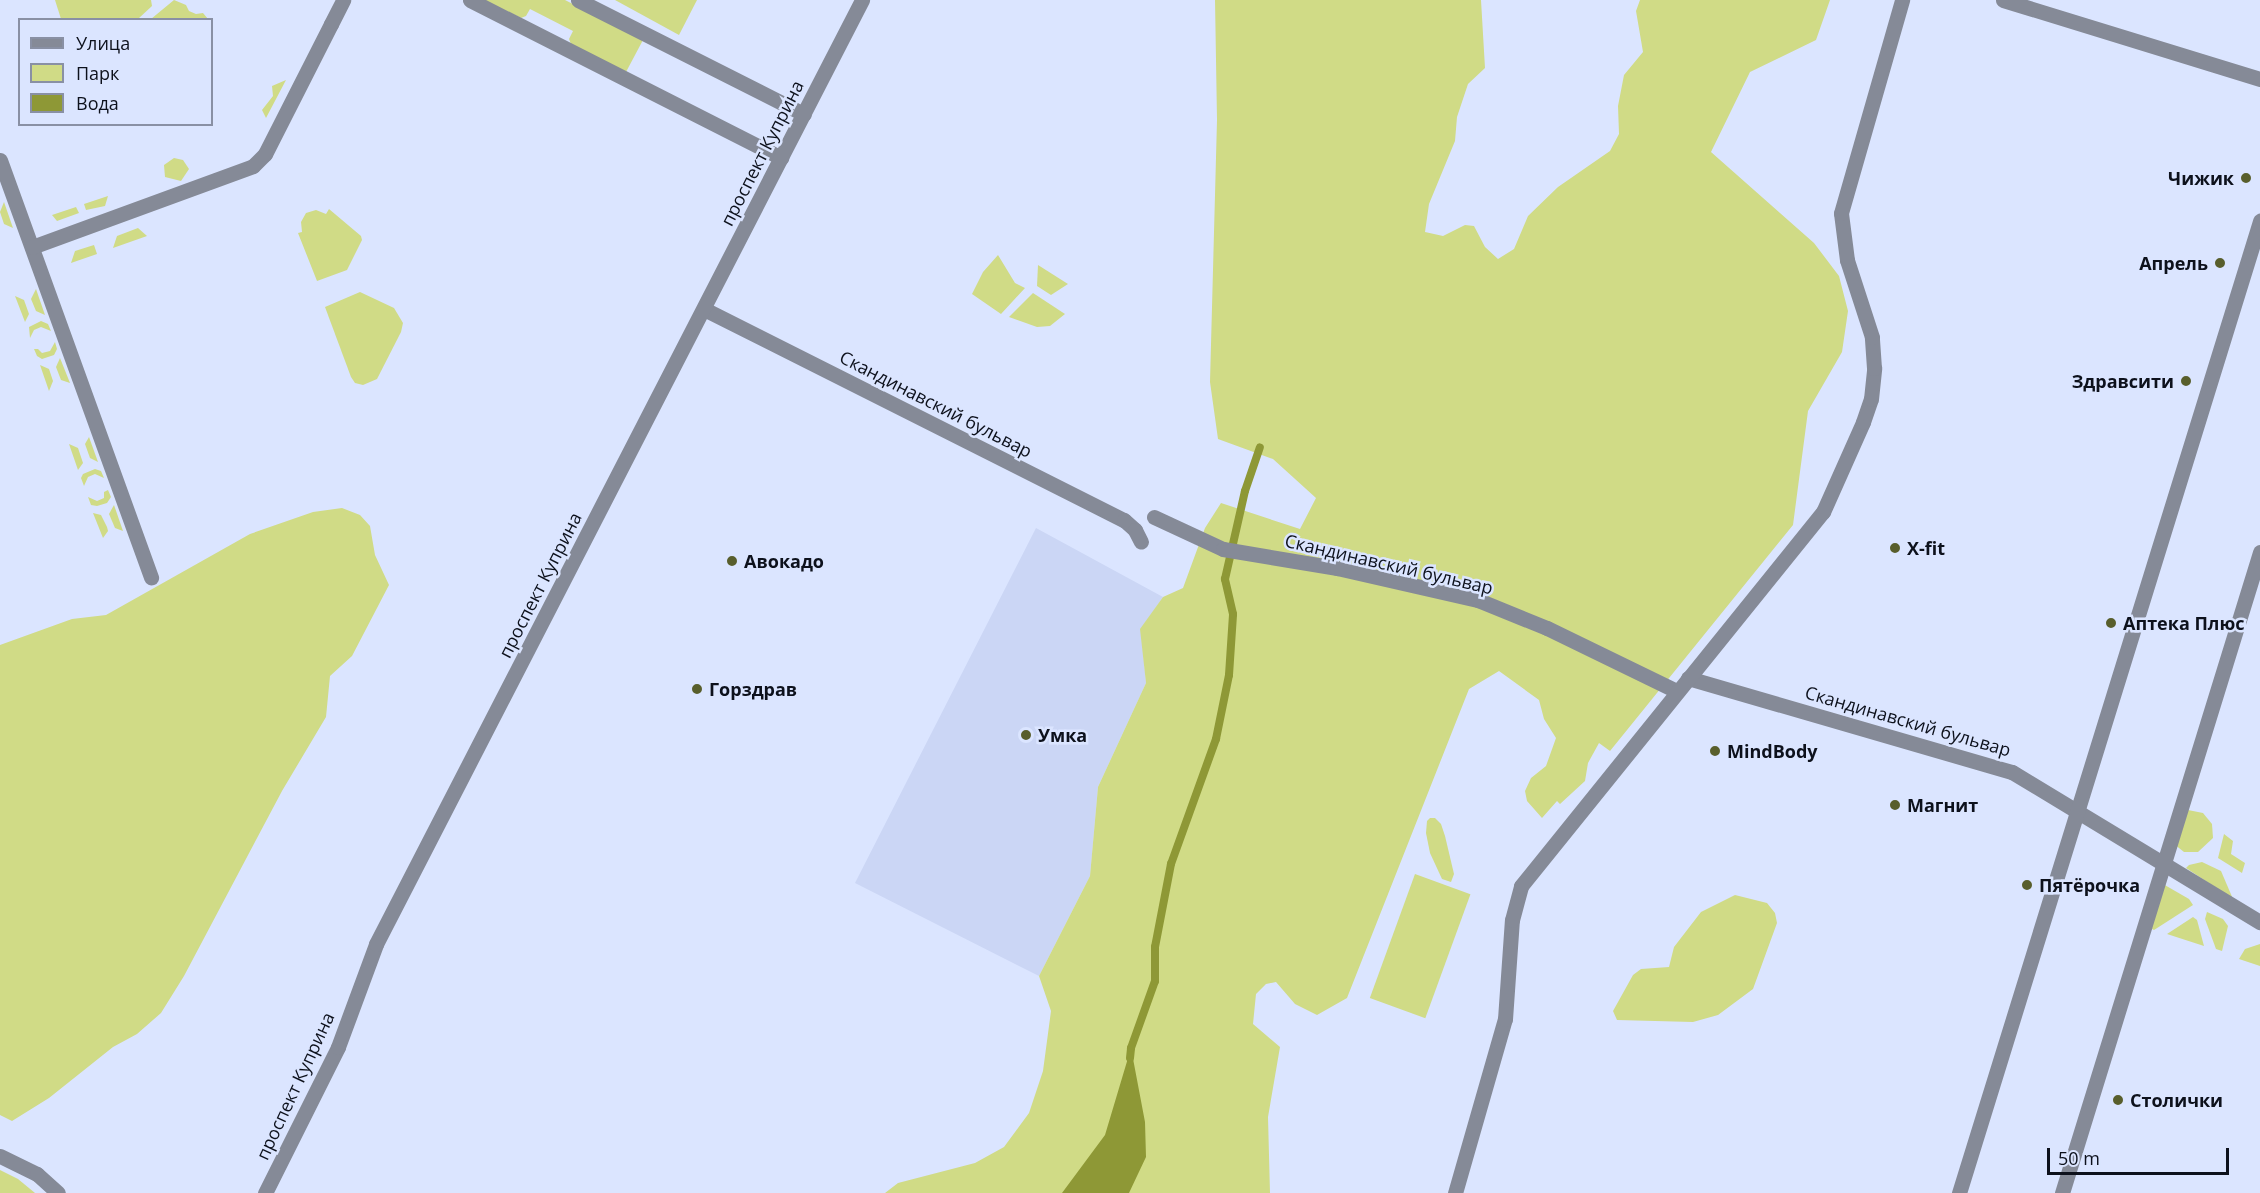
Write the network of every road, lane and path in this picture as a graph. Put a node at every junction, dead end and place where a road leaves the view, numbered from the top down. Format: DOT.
graph roads {
  1 [pos="343,0"];
  2 [pos="470,0"];
  3 [pos="578,0"];
  4 [pos="862,0"];
  5 [pos="1902,0"];
  6 [pos="2003,0"];
  7 [pos="2260,80"];
  8 [pos="804,114"];
  9 [pos="781,158"];
  10 [pos="0,160"];
  11 [pos="2260,221"];
  12 [pos="32,247"];
  13 [pos="704,309"];
  14 [pos="1154,517"];
  15 [pos="1141,542"];
  16 [pos="2260,552"];
  17 [pos="152,578"];
  18 [pos="1688,678"];
  19 [pos="1677,691"];
  20 [pos="2077,810"];
  21 [pos="2163,862"];
  22 [pos="2260,922"];
  23 [pos="0,1156"];
  24 [pos="58,1193"];
  25 [pos="265,1193"];
  26 [pos="1455,1193"];
  27 [pos="1959,1193"];
  28 [pos="2062,1193"];
  1 -- 12 [label="street"];
  2 -- 9 [label="street"];
  3 -- 8 [label="street"];
  4 -- 8 [label="street, проспект Куприна"];
  5 -- 18 [label="street"];
  6 -- 7 [label="street"];
  8 -- 9 [label="street, проспект Куприна"];
  9 -- 13 [label="street, проспект Куприна"];
  10 -- 12 [label="street"];
  11 -- 20 [label="street"];
  12 -- 17 [label="street"];
  13 -- 15 [label="street, Скандинавский бульвар"];
  13 -- 25 [label="street, проспект Куприна"];
  14 -- 19 [label="street, Скандинавский бульвар"];
  16 -- 21 [label="street"];
  18 -- 19 [label="street"];
  18 -- 20 [label="street, Скандинавский бульвар"];
  19 -- 26 [label="street"];
  20 -- 21 [label="street, Скандинавский бульвар"];
  20 -- 27 [label="street"];
  21 -- 22 [label="street, Скандинавский бульвар"];
  21 -- 28 [label="street"];
  23 -- 24 [label="street"];
}
